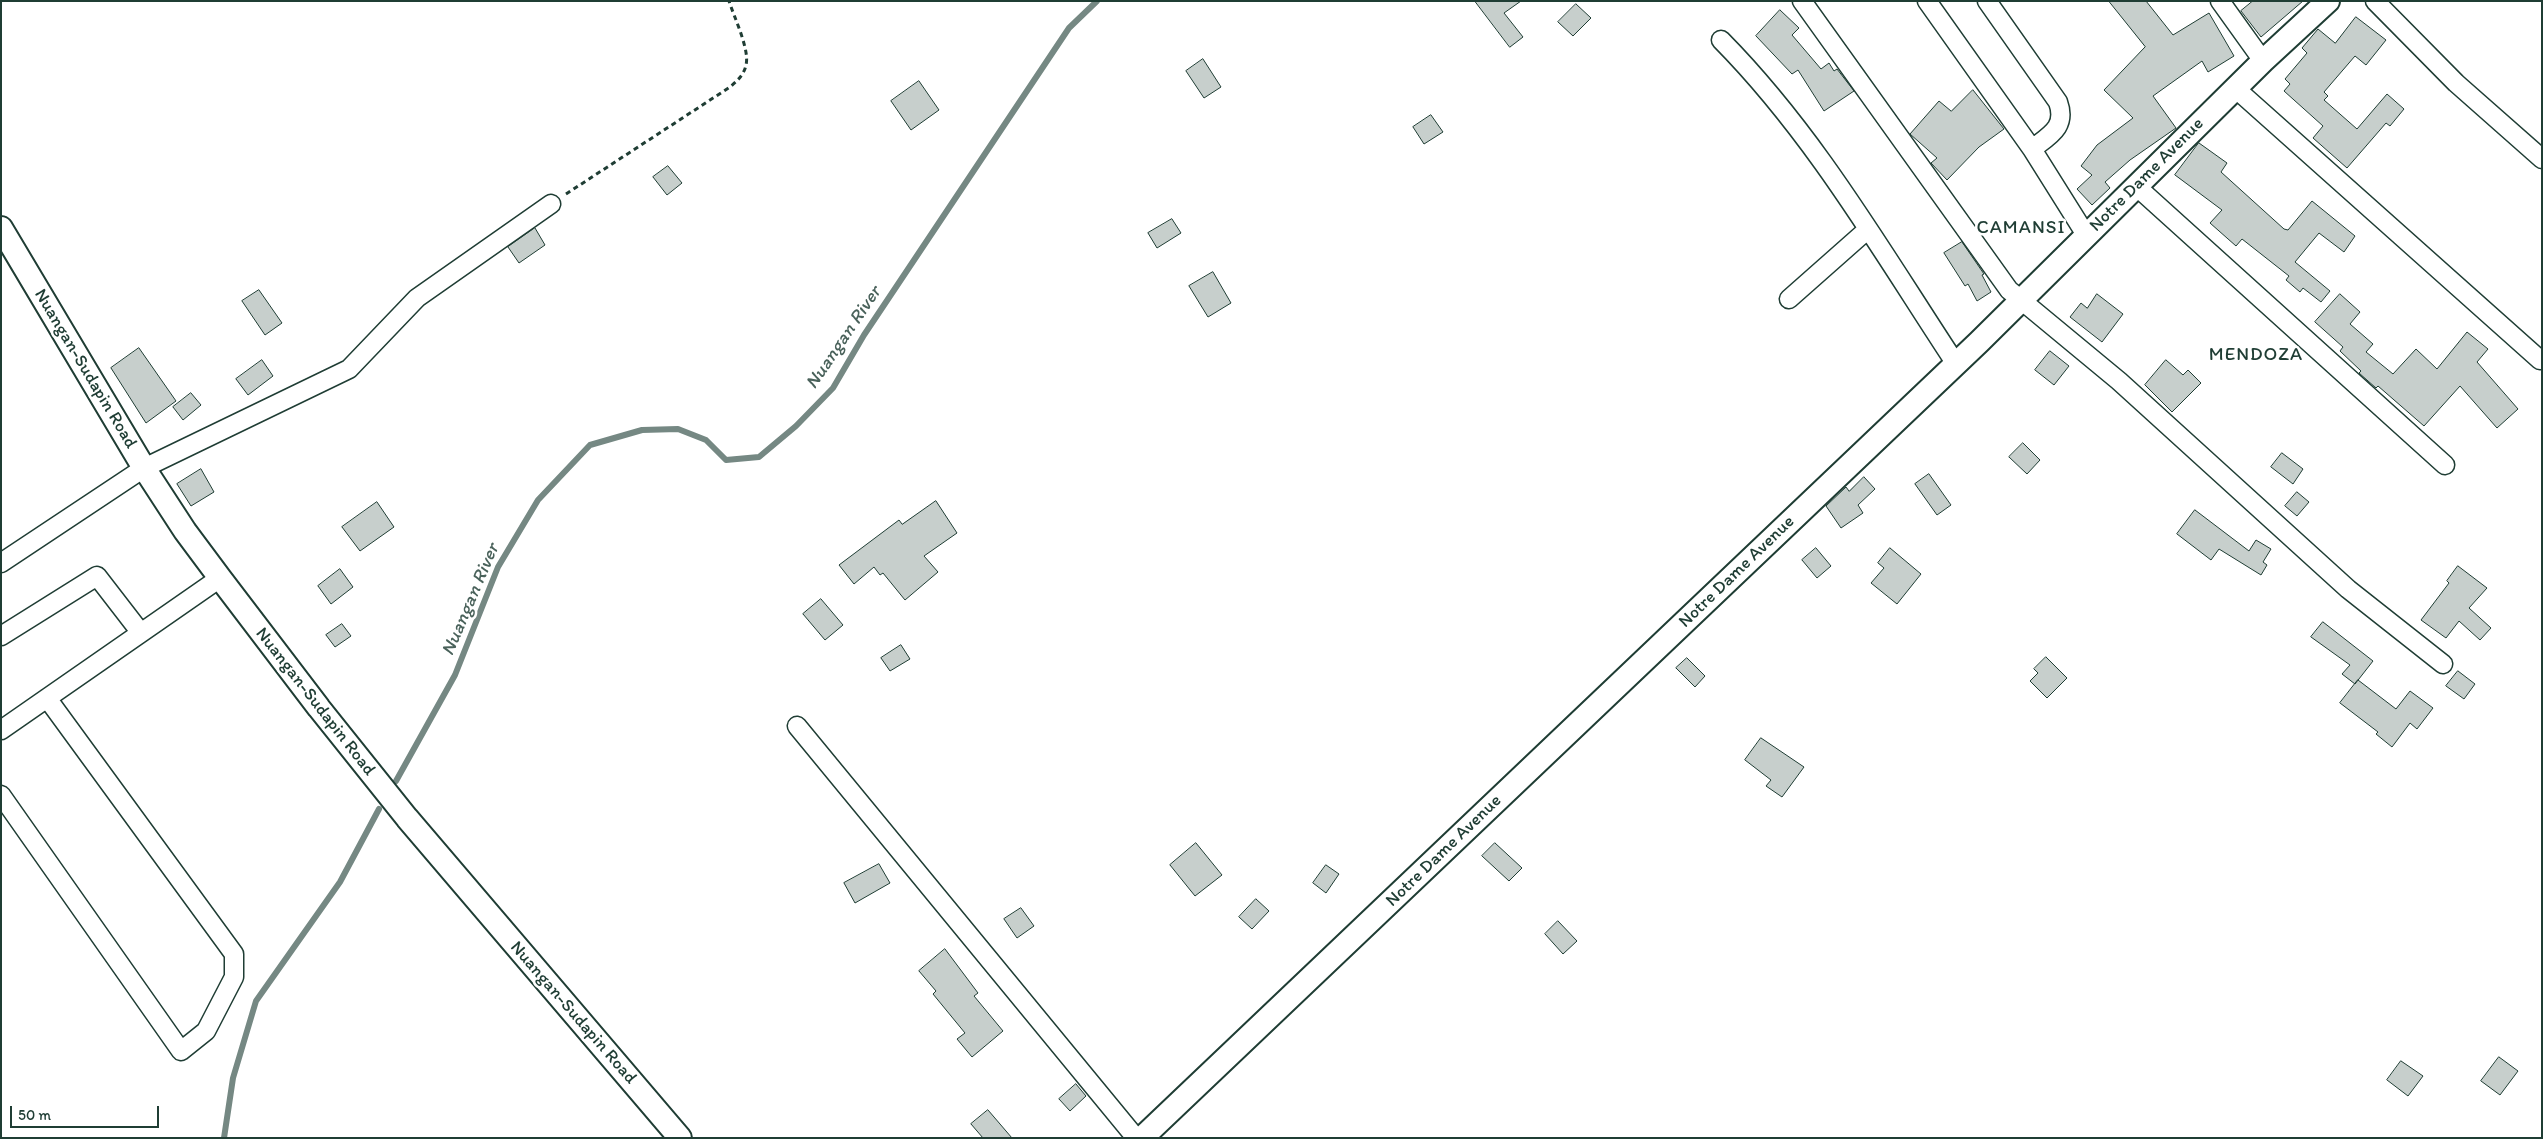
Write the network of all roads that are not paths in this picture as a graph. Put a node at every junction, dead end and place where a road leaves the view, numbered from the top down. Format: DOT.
graph roads {
  1 [pos="1802,1"];
  2 [pos="1927,1"];
  3 [pos="1987,1"];
  4 [pos="2220,1"];
  5 [pos="2328,1"];
  6 [pos="2375,1"];
  7 [pos="1721,40"];
  8 [pos="2263,61"];
  9 [pos="2235,88"];
  10 [pos="2032,148"];
  11 [pos="2542,159"];
  12 [pos="2136,186"];
  13 [pos="551,204"];
  14 [pos="1,228"];
  15 [pos="1867,230"];
  16 [pos="2086,235"];
  17 [pos="1790,299"];
  18 [pos="2021,300"];
  19 [pos="2540,360"];
  20 [pos="1956,364"];
  21 [pos="2445,466"];
  22 [pos="144,468"];
  23 [pos="1,563"];
  24 [pos="220,578"];
  25 [pos="141,633"];
  26 [pos="1,636"];
  27 [pos="2444,664"];
  28 [pos="47,698"];
  29 [pos="797,726"];
  30 [pos="1,730"];
  31 [pos="1,795"];
  32 [pos="680,1138"];
  33 [pos="1136,1138"];
  34 [pos="1142,1138"];
  1 -- 18 [label="street"];
  2 -- 10 [label="street"];
  3 -- 10 [label="street"];
  4 -- 8 [label="street"];
  5 -- 8 [label="street, Notre Dame Avenue"];
  6 -- 11 [label="street"];
  7 -- 15 [label="street"];
  8 -- 9 [label="street, Notre Dame Avenue"];
  9 -- 12 [label="street, Notre Dame Avenue"];
  9 -- 19 [label="street"];
  10 -- 16 [label="street"];
  12 -- 16 [label="street, Notre Dame Avenue"];
  12 -- 21 [label="street"];
  13 -- 22 [label="street"];
  14 -- 22 [label="street, Nuangan-Sudapin Road"];
  15 -- 17 [label="street"];
  15 -- 20 [label="street"];
  16 -- 18 [label="street, Notre Dame Avenue"];
  18 -- 20 [label="street, Notre Dame Avenue"];
  18 -- 27 [label="street"];
  20 -- 34 [label="street, Notre Dame Avenue"];
  22 -- 23 [label="street"];
  22 -- 24 [label="street, Nuangan-Sudapin Road"];
  24 -- 25 [label="street"];
  24 -- 32 [label="street, Nuangan-Sudapin Road"];
  25 -- 26 [label="street"];
  25 -- 28 [label="street"];
  28 -- 30 [label="street"];
  28 -- 31 [label="street"];
  29 -- 33 [label="street"];
}
